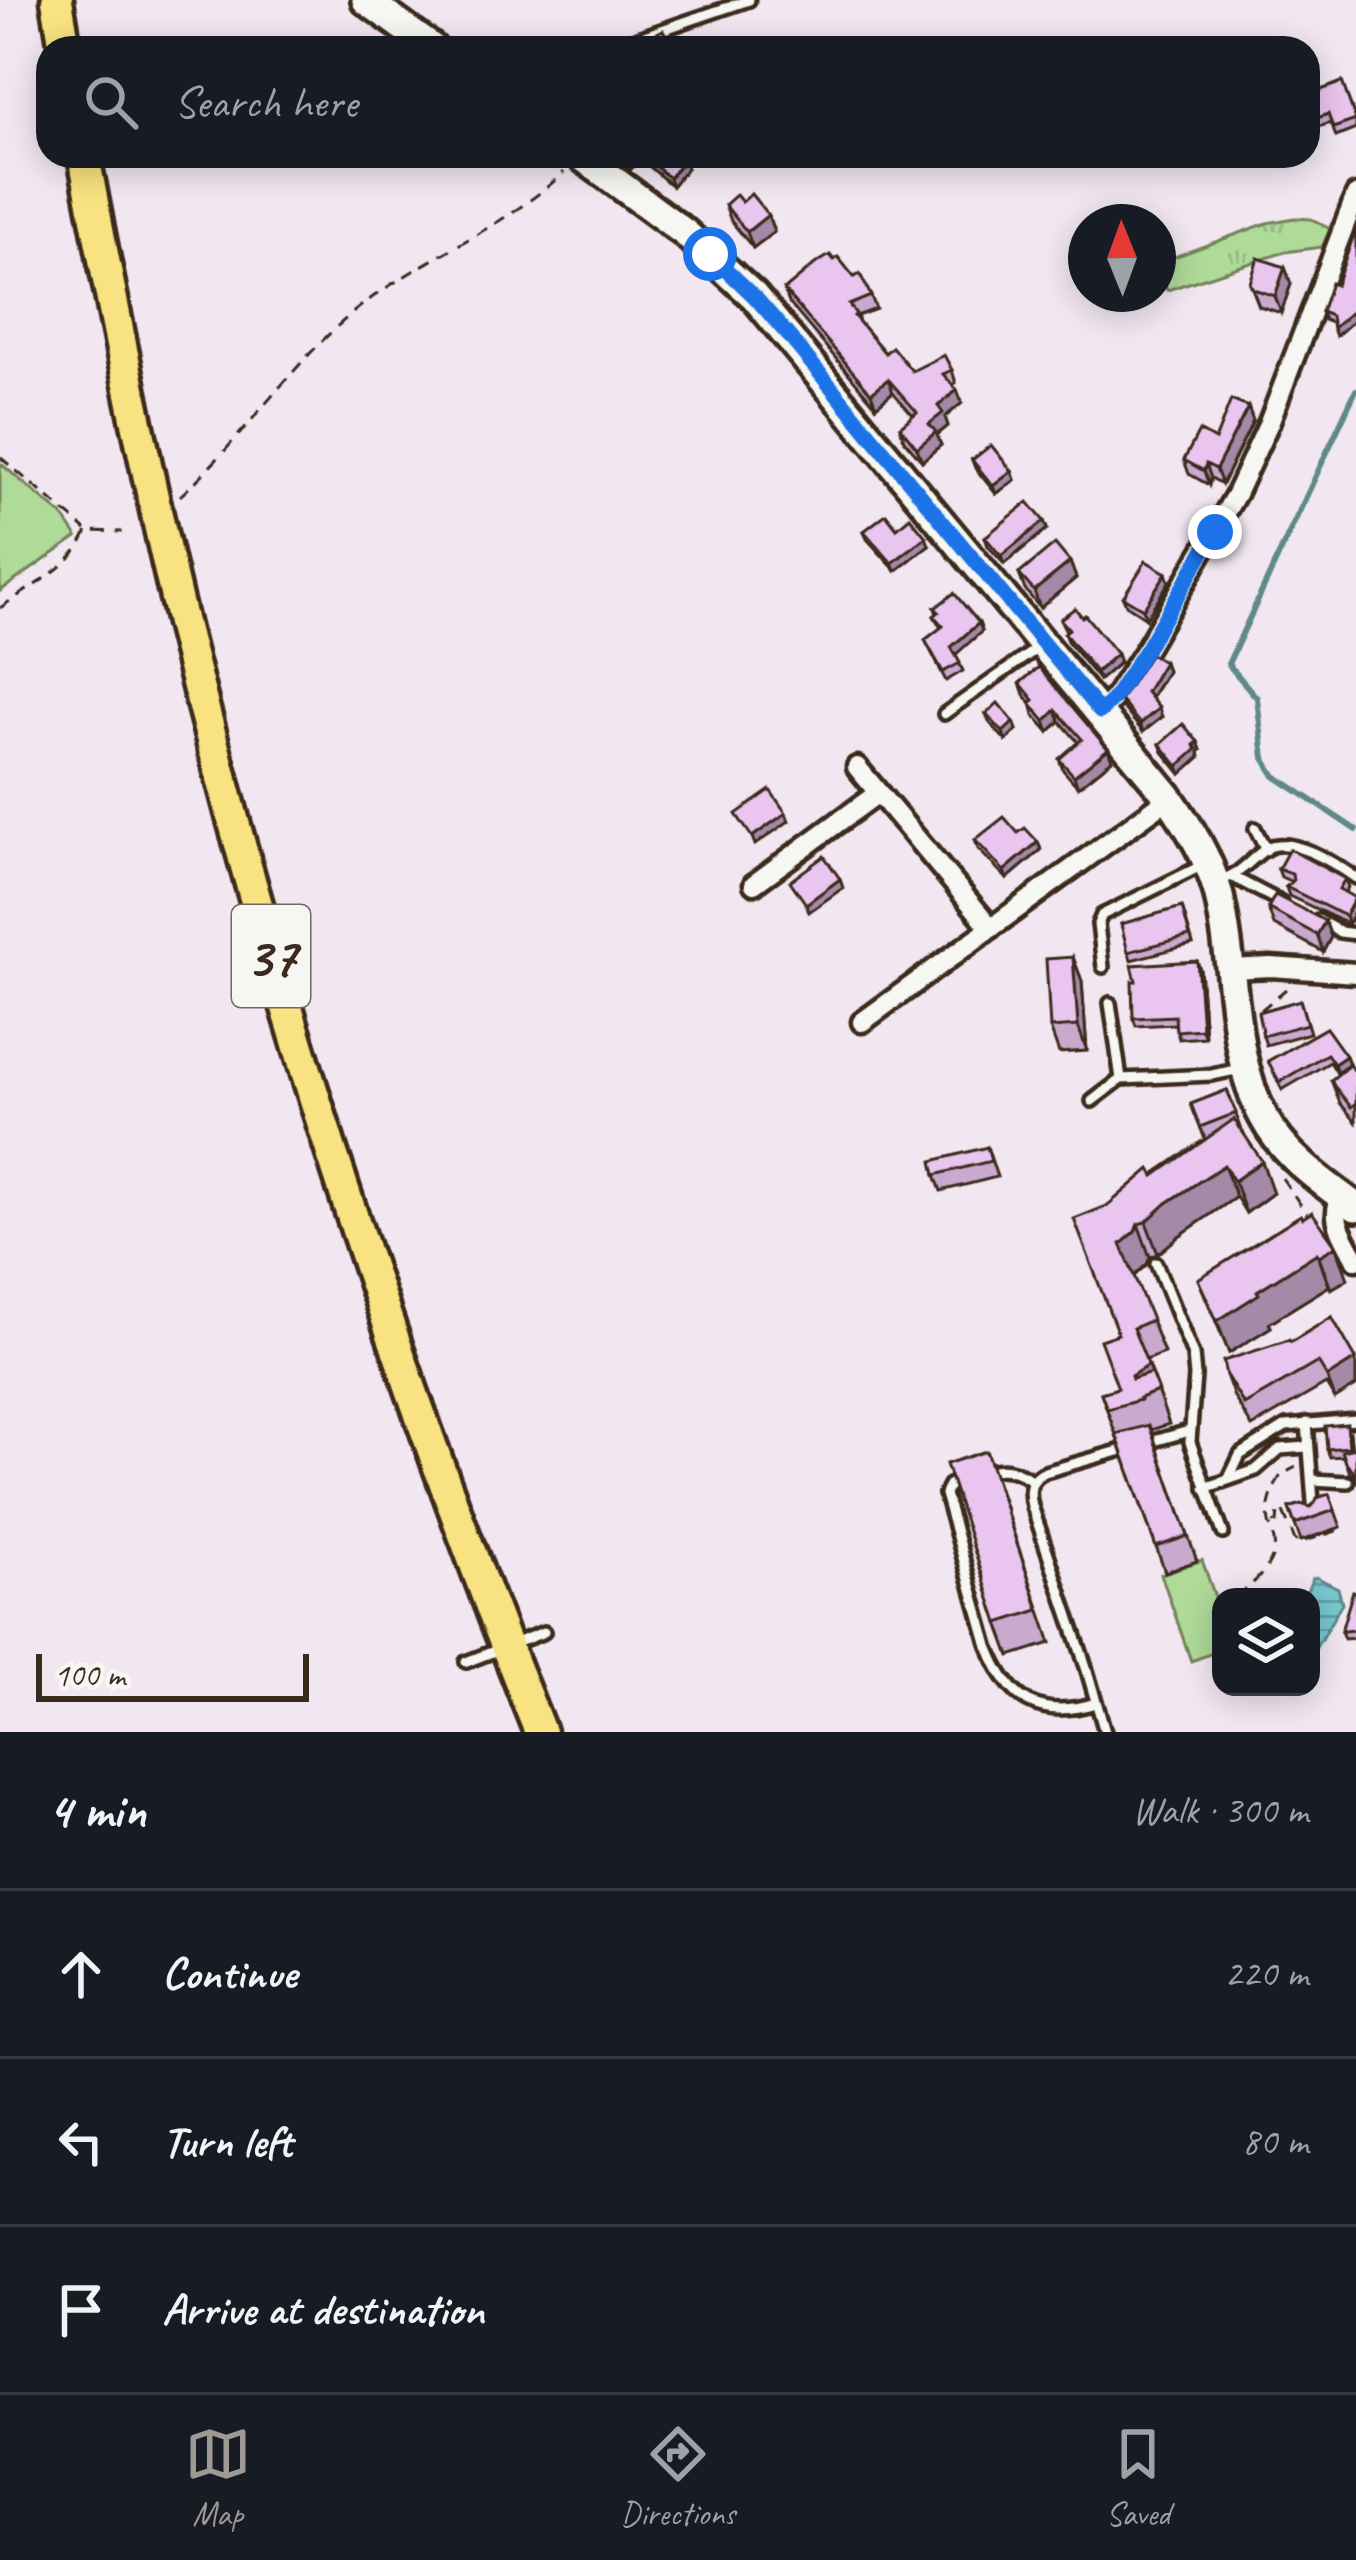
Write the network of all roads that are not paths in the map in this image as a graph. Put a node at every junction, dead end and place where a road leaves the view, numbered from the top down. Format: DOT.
graph roads {
  1 [pos="57,0"];
  2 [pos="366,0"];
  3 [pos="748,0"];
  4 [pos="63,36"];
  5 [pos="416,36"];
  6 [pos="644,36"];
  7 [pos="86,168"];
  8 [pos="579,168"];
  9 [pos="1356,195"];
  10 [pos="1043,644"];
  11 [pos="1100,712"];
  12 [pos="944,713"];
  13 [pos="856,767"];
  14 [pos="878,793"];
  15 [pos="1169,798"];
  16 [pos="1255,828"];
  17 [pos="1266,850"];
  18 [pos="1218,874"];
  19 [pos="1356,878"];
  20 [pos="754,884"];
  21 [pos="1287,887"];
  22 [pos="1266,895"];
  23 [pos="1285,904"];
  24 [pos="1303,913"];
  25 [pos="991,928"];
  26 [pos="1356,934"];
  27 [pos="1103,968"];
  28 [pos="1231,969"];
  29 [pos="1356,973"];
  30 [pos="1110,1003"];
  31 [pos="862,1022"];
  32 [pos="1246,1068"];
  33 [pos="1121,1079"];
  34 [pos="1092,1101"];
  35 [pos="1337,1207"];
  36 [pos="1356,1260"];
  37 [pos="1156,1263"];
  38 [pos="1356,1420"];
  39 [pos="1307,1423"];
  40 [pos="1189,1431"];
  41 [pos="1265,1438"];
  42 [pos="1306,1447"];
  43 [pos="1274,1453"];
  44 [pos="1229,1478"];
  45 [pos="1313,1480"];
  46 [pos="1033,1481"];
  47 [pos="1348,1482"];
  48 [pos="1205,1488"];
  49 [pos="1314,1515"];
  50 [pos="1223,1533"];
  51 [pos="544,1632"];
  52 [pos="506,1647"];
  53 [pos="466,1661"];
  54 [pos="1096,1703"];
  55 [pos="540,1732"];
  56 [pos="1105,1732"];
  1 -- 4 [label="main road"];
  2 -- 5 [label="street"];
  3 -- 6 [label="lane"];
  7 -- 52 [label="main road, 37"];
  8 -- 10 [label="street"];
  9 -- 11 [label="street"];
  10 -- 11 [label="street"];
  10 -- 12 [label="lane"];
  11 -- 15 [label="street"];
  13 -- 14 [label="street"];
  14 -- 20 [label="street"];
  14 -- 25 [label="street"];
  15 -- 18 [label="street"];
  15 -- 25 [label="street"];
  16 -- 17 [label="lane"];
  17 -- 18 [label="lane"];
  17 -- 19 [label="lane"];
  18 -- 22 [label="lane"];
  18 -- 27 [label="lane"];
  18 -- 28 [label="street"];
  21 -- 22 [label="lane"];
  22 -- 23 [label="lane"];
  24 -- 26 [label="lane"];
  25 -- 31 [label="street"];
  28 -- 29 [label="street"];
  28 -- 32 [label="street"];
  30 -- 33 [label="lane"];
  32 -- 33 [label="lane"];
  32 -- 35 [label="street"];
  33 -- 34 [label="lane"];
  35 -- 36 [label="street"];
  37 -- 40 [label="lane"];
  38 -- 39 [label="lane"];
  39 -- 41 [label="lane"];
  39 -- 42 [label="lane"];
  40 -- 46 [label="lane"];
  40 -- 48 [label="lane"];
  41 -- 43 [label="lane"];
  41 -- 44 [label="lane"];
  42 -- 43 [label="lane"];
  42 -- 45 [label="lane"];
  43 -- 44 [label="lane"];
  44 -- 48 [label="lane"];
  45 -- 47 [label="lane"];
  45 -- 49 [label="lane"];
  46 -- 54 [label="lane"];
  46 -- 54 [label="lane"];
  48 -- 50 [label="lane"];
  51 -- 52 [label="lane"];
  52 -- 53 [label="lane"];
  52 -- 55 [label="main road, 37"];
  54 -- 56 [label="lane"];
}
